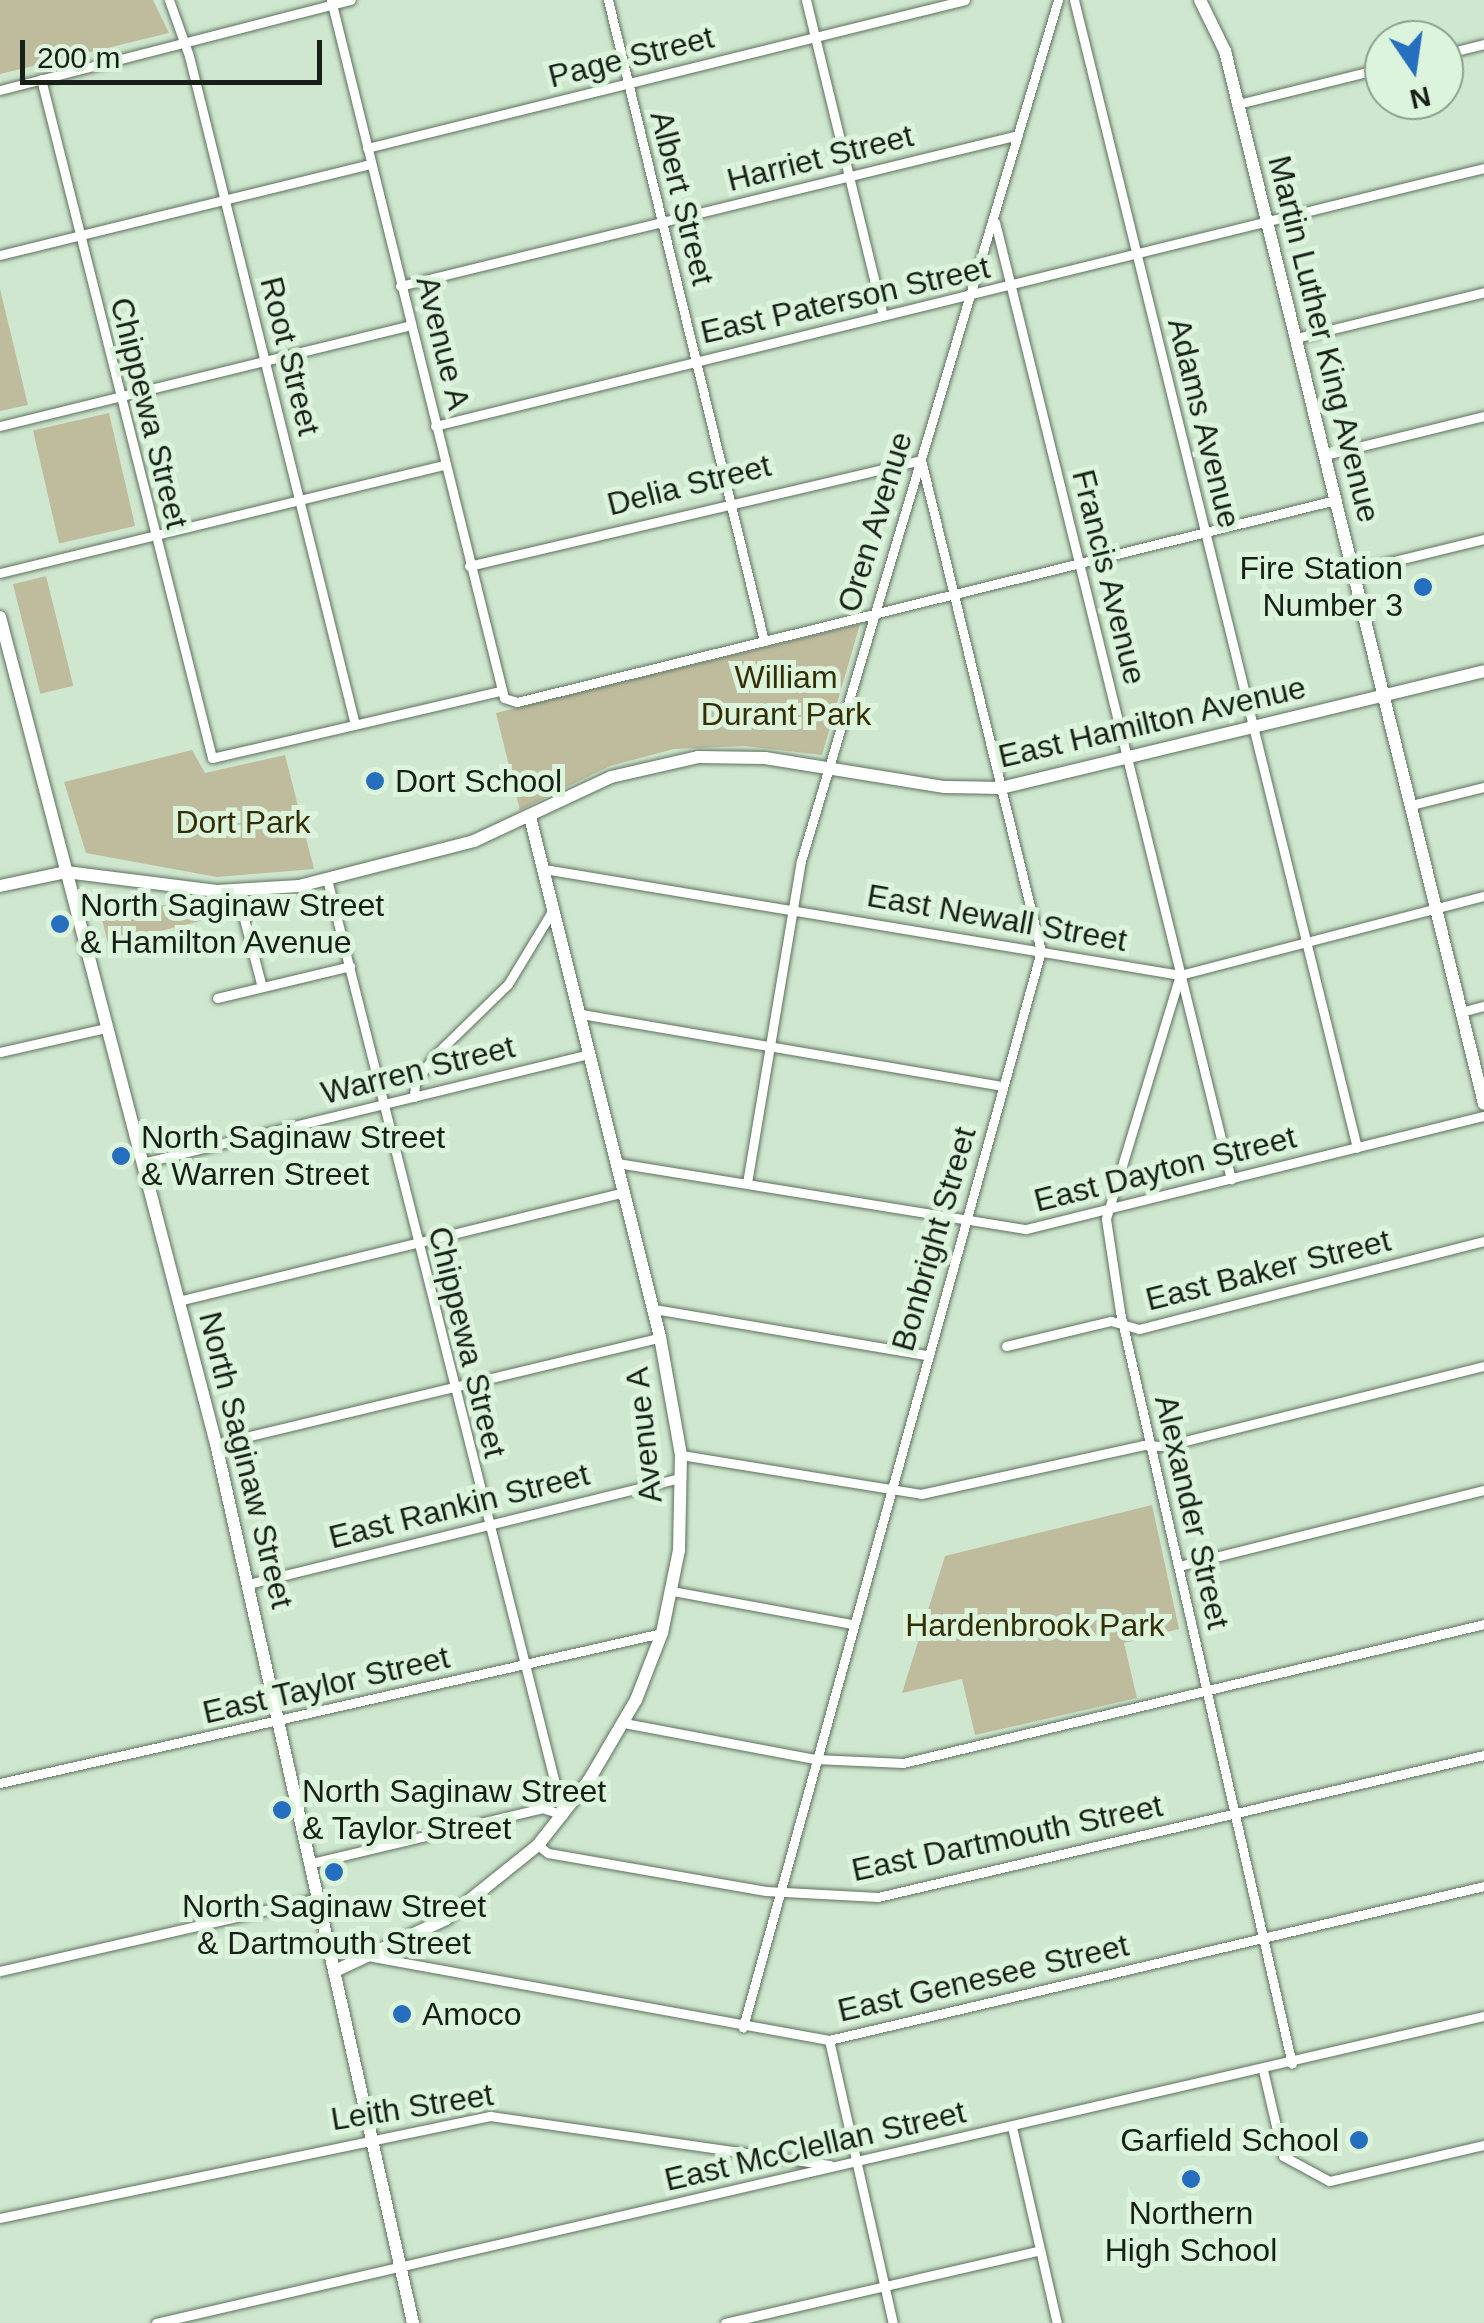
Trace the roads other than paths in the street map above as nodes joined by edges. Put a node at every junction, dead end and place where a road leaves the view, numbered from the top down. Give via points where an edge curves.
1 (169, 0) edge
2 (351, 0) edge
3 (608, 0) edge
4 (806, 0) edge
5 (966, 0) edge
6 (1058, 0) edge
7 (1074, 0) edge
8 (1200, 0) edge
9 (332, 3) edge
10 (815, 36) junction
11 (186, 44) junction
12 (1364, 73) edge
13 (41, 80) junction
14 (628, 84) junction
15 (0, 90) edge
16 (1238, 104) junction
17 (1018, 136) junction
18 (367, 148) junction
19 (370, 164) junction
20 (1484, 168) edge
21 (850, 176) junction
22 (226, 200) junction
23 (995, 219) junction
24 (1267, 221) junction
25 (662, 222) junction
26 (80, 236) junction
27 (0, 255) edge
28 (1137, 255) junction
29 (400, 286) junction
30 (1011, 286) junction
31 (1484, 292) edge
32 (970, 296) junction
33 (883, 316) junction
34 (410, 325) junction
35 (1296, 338) junction
36 (696, 361) junction
37 (265, 362) junction
38 (119, 398) junction
39 (1484, 416) edge
40 (0, 426) edge
41 (435, 426) junction
42 (1324, 454) junction
43 (921, 460) junction
44 (444, 465) junction
45 (300, 500) junction
46 (730, 500) junction
47 (1336, 500) junction
48 (1206, 534) junction
49 (155, 537) junction
50 (1484, 539) edge
51 (1080, 565) junction
52 (469, 566) junction
53 (1353, 571) junction
54 (0, 573) edge
55 (954, 596) junction
56 (872, 614) junction
57 (0, 616) edge
58 (764, 641) junction
59 (1484, 671) edge
60 (502, 694) junction
61 (1384, 695) junction
62 (355, 726) junction
63 (1252, 728) junction
64 (1128, 759) junction
65 (829, 769) junction
66 (1484, 787) edge
67 (1002, 788) junction
68 (1410, 805) junction
69 (530, 817) junction
70 (544, 869) junction
71 (66, 872) junction
72 (327, 879) junction
73 (0, 886) edge
74 (237, 892) junction
75 (1484, 896) edge
76 (554, 908) junction
77 (1436, 908) junction
78 (793, 910) junction
79 (1306, 942) junction
80 (1041, 951) junction
81 (350, 966) junction
82 (1180, 975) junction
83 (262, 987) junction
84 (218, 998) dead end
85 (1484, 1006) edge
86 (1461, 1012) junction
87 (582, 1014) junction
88 (106, 1028) junction
89 (770, 1046) junction
90 (0, 1052) edge
91 (590, 1054) junction
92 (1003, 1086) junction
93 (414, 1096) junction
94 (384, 1104) junction
95 (1484, 1104) edge
96 (1484, 1116) edge
97 (1357, 1148) junction
98 (142, 1163) junction
99 (617, 1163) junction
100 (1231, 1179) junction
101 (747, 1184) junction
102 (624, 1192) junction
103 (1110, 1209) junction
104 (967, 1220) junction
105 (1484, 1241) edge
106 (418, 1244) junction
107 (178, 1301) junction
108 (654, 1309) junction
109 (1124, 1326) junction
110 (660, 1337) junction
111 (1006, 1346) dead end
112 (928, 1355) junction
113 (1484, 1366) edge
114 (453, 1388) junction
115 (216, 1444) junction
116 (1152, 1444) junction
117 (681, 1455) junction
118 (682, 1478) junction
119 (890, 1490) junction
120 (1484, 1490) edge
121 (486, 1524) junction
122 (1179, 1566) junction
123 (248, 1584) junction
124 (672, 1591) junction
125 (852, 1624) junction
126 (1484, 1624) edge
127 (662, 1633) junction
128 (521, 1666) junction
129 (1207, 1691) junction
130 (280, 1723) junction
131 (624, 1723) junction
132 (1484, 1756) edge
133 (815, 1759) junction
134 (0, 1783) edge
135 (563, 1815) junction
136 (1235, 1815) junction
137 (538, 1846) junction
138 (312, 1864) junction
139 (1484, 1886) edge
140 (779, 1890) junction
141 (319, 1898) junction
142 (1263, 1938) junction
143 (372, 1958) junction
144 (0, 1971) edge
145 (335, 1971) junction
146 (1484, 2016) edge
147 (743, 2027) junction
148 (829, 2040) junction
149 (1292, 2064) junction
150 (1264, 2070) junction
151 (1012, 2126) junction
152 (372, 2138) junction
153 (1484, 2145) edge
154 (858, 2161) junction
155 (836, 2167) junction
156 (0, 2218) edge
157 (1040, 2250) junction
158 (400, 2266) junction
159 (884, 2286) junction
160 (156, 2323) edge
161 (413, 2323) edge
162 (725, 2323) edge
163 (893, 2323) edge
164 (1056, 2323) edge

1 - 11 street, Root Street
2 - 9 street
3 - 14 street, Albert Street
4 - 10 street
5 - 10 street, Page Street
6 - 17 street, Oren Avenue
7 - 28 street, Adams Avenue
8 - 16 street, Martin Luther King Avenue via 1220,35
9 - 11 street
9 - 18 street, Avenue A
10 - 14 street, Page Street
10 - 21 street
11 - 13 street
11 - 22 street, Root Street
12 - 16 street
13 - 15 street
13 - 26 street, Chippewa Street
14 - 18 street, Page Street
14 - 25 street, Albert Street
16 - 24 street, Martin Luther King Avenue
17 - 21 street, Harriet Street
17 - 23 street, Oren Avenue
18 - 19 street, Avenue A
19 - 22 street
19 - 29 street, Avenue A
20 - 24 street, East Paterson Street
21 - 25 street, Harriet Street
21 - 33 street
22 - 26 street
22 - 37 street, Root Street
23 - 30 street, Francis Avenue
23 - 32 street, Oren Avenue
24 - 28 street, East Paterson Street
24 - 35 street, Martin Luther King Avenue
25 - 29 street, Harriet Street
25 - 36 street, Albert Street
26 - 27 street
26 - 38 street, Chippewa Street
28 - 30 street, East Paterson Street
28 - 48 street, Adams Avenue
29 - 34 street, Avenue A
30 - 32 street, East Paterson Street
30 - 51 street, Francis Avenue
31 - 35 street
32 - 33 street, East Paterson Street
32 - 43 street, Oren Avenue
33 - 36 street, East Paterson Street
34 - 37 street
34 - 41 street, Avenue A
35 - 42 street, Martin Luther King Avenue
36 - 41 street, East Paterson Street
36 - 46 street, Albert Street
37 - 38 street
37 - 45 street, Root Street
38 - 40 street
38 - 49 street, Chippewa Street
39 - 42 street
41 - 44 street, Avenue A
42 - 47 street, Martin Luther King Avenue
43 - 46 street, Delia Street
43 - 55 street, Bonbright Street
43 - 56 street, Oren Avenue
44 - 45 street
44 - 52 street, Avenue A
45 - 49 street
45 - 62 street, Root Street
46 - 52 street, Delia Street
46 - 58 street, Albert Street
47 - 48 street
47 - 53 street, Martin Luther King Avenue
48 - 51 street
48 - 63 street, Adams Avenue
49 - 54 street
49 - 62 street, Chippewa Street via 212,758
50 - 53 street
51 - 55 street
51 - 64 street, Francis Avenue
52 - 60 street, Avenue A
53 - 61 street, Martin Luther King Avenue
55 - 56 street
55 - 67 street, Bonbright Street
56 - 58 street
56 - 65 street, Oren Avenue
57 - 71 street, North Saginaw Street
58 - 60 street via 517,702
59 - 61 street, East Hamilton Avenue
60 - 62 street
61 - 63 street, East Hamilton Avenue
61 - 68 street, Martin Luther King Avenue
63 - 64 street, East Hamilton Avenue
63 - 79 street, Adams Avenue
64 - 67 street, East Hamilton Avenue
64 - 82 street, Francis Avenue
65 - 67 street, East Hamilton Avenue via 945,787
65 - 69 street, East Hamilton Avenue via 741,756 677,760 611,777
65 - 78 street, Oren Avenue
66 - 68 street
67 - 80 street, Bonbright Street
68 - 77 street, Martin Luther King Avenue
69 - 70 street, Avenue A
69 - 72 street, East Hamilton Avenue via 474,841
70 - 76 street, Avenue A
70 - 78 street, East Newall Street
71 - 73 street, East Hamilton Avenue
71 - 74 street, East Hamilton Avenue
71 - 88 street, North Saginaw Street
72 - 74 street, East Hamilton Avenue
72 - 81 street, Chippewa Street
74 - 83 street
75 - 77 street, East Newall Street
76 - 87 street, Avenue A
76 - 93 street via 508,984 433,1056
77 - 79 street, East Newall Street
77 - 86 street, Martin Luther King Avenue
78 - 80 street, East Newall Street
78 - 89 street, Oren Avenue
79 - 82 street, East Newall Street
79 - 97 street, Adams Avenue
80 - 82 street, East Newall Street
80 - 92 street, Bonbright Street
81 - 83 street
81 - 94 street, Chippewa Street
82 - 100 street, Francis Avenue
82 - 103 street, Alexander Street
83 - 84 street
85 - 86 street
86 - 95 street, Martin Luther King Avenue
87 - 89 street
87 - 91 street, Avenue A
88 - 90 street
88 - 98 street, North Saginaw Street
89 - 92 street
89 - 101 street, Oren Avenue
91 - 93 street, Warren Street
91 - 99 street, Avenue A
92 - 104 street, Bonbright Street
93 - 94 street, Warren Street
94 - 98 street, Warren Street
94 - 106 street, Chippewa Street
96 - 97 street, East Dayton Street
97 - 100 street, East Dayton Street
98 - 107 street, North Saginaw Street
99 - 101 street, East Dayton Street
99 - 102 street, Avenue A
100 - 103 street, East Dayton Street
101 - 104 street, East Dayton Street
102 - 106 street
102 - 108 street, Avenue A
103 - 104 street, East Dayton Street via 1026,1229
103 - 109 street, Alexander Street
104 - 112 street, Bonbright Street
105 - 109 street, East Baker Street via 1139,1329
106 - 107 street
106 - 114 street, Chippewa Street
107 - 115 street, North Saginaw Street
108 - 110 street, Avenue A
108 - 112 street
109 - 111 street, East Baker Street via 1111,1321
109 - 116 street, Alexander Street
110 - 114 street
110 - 117 street, Avenue A
112 - 119 street, Bonbright Street
113 - 116 street
114 - 115 street
114 - 121 street, Chippewa Street
115 - 123 street, North Saginaw Street
116 - 119 street via 921,1494
116 - 122 street, Alexander Street
117 - 118 street, Avenue A
117 - 119 street
118 - 121 street, East Rankin Street
118 - 124 street, Avenue A
119 - 125 street, Bonbright Street
120 - 122 street
121 - 123 street, East Rankin Street
121 - 128 street, Chippewa Street
122 - 129 street, Alexander Street
123 - 130 street, North Saginaw Street
124 - 125 street
124 - 127 street, Avenue A
125 - 133 street, Bonbright Street
126 - 129 street
127 - 128 street, East Taylor Street
127 - 131 street, Avenue A
128 - 130 street, East Taylor Street
128 - 135 street, Chippewa Street
129 - 133 street via 903,1762
129 - 136 street, Alexander Street
130 - 134 street, East Taylor Street
130 - 138 street, North Saginaw Street
131 - 133 street
131 - 135 street, Avenue A
132 - 136 street, East Dartmouth Street
133 - 140 street, Bonbright Street
135 - 137 street, Avenue A
135 - 138 street via 542,1808
136 - 140 street, East Dartmouth Street via 878,1897
136 - 142 street, Alexander Street
137 - 140 street, East Dartmouth Street via 548,1853
137 - 143 street, Avenue A via 446,1919
138 - 141 street, North Saginaw Street
139 - 142 street, East Genesee Street
140 - 147 street, Bonbright Street
141 - 144 street
141 - 145 street, North Saginaw Street
142 - 148 street, East Genesee Street
142 - 149 street, Alexander Street
143 - 145 street, Avenue A
143 - 147 street, East Genesee Street
145 - 152 street, North Saginaw Street
146 - 149 street, East McClellan Street
147 - 148 street, East Genesee Street
148 - 154 street
149 - 150 street, East McClellan Street
150 - 151 street, East McClellan Street
150 - 153 street via 1282,2156 1329,2181
151 - 154 street, East McClellan Street
151 - 157 street
152 - 155 street, Leith Street via 518,2116
152 - 156 street, Leith Street
152 - 158 street, North Saginaw Street
154 - 155 street, East McClellan Street
154 - 159 street
155 - 158 street, East McClellan Street
157 - 159 street
157 - 164 street
158 - 160 street, East McClellan Street
158 - 161 street, North Saginaw Street
159 - 162 street
159 - 163 street

